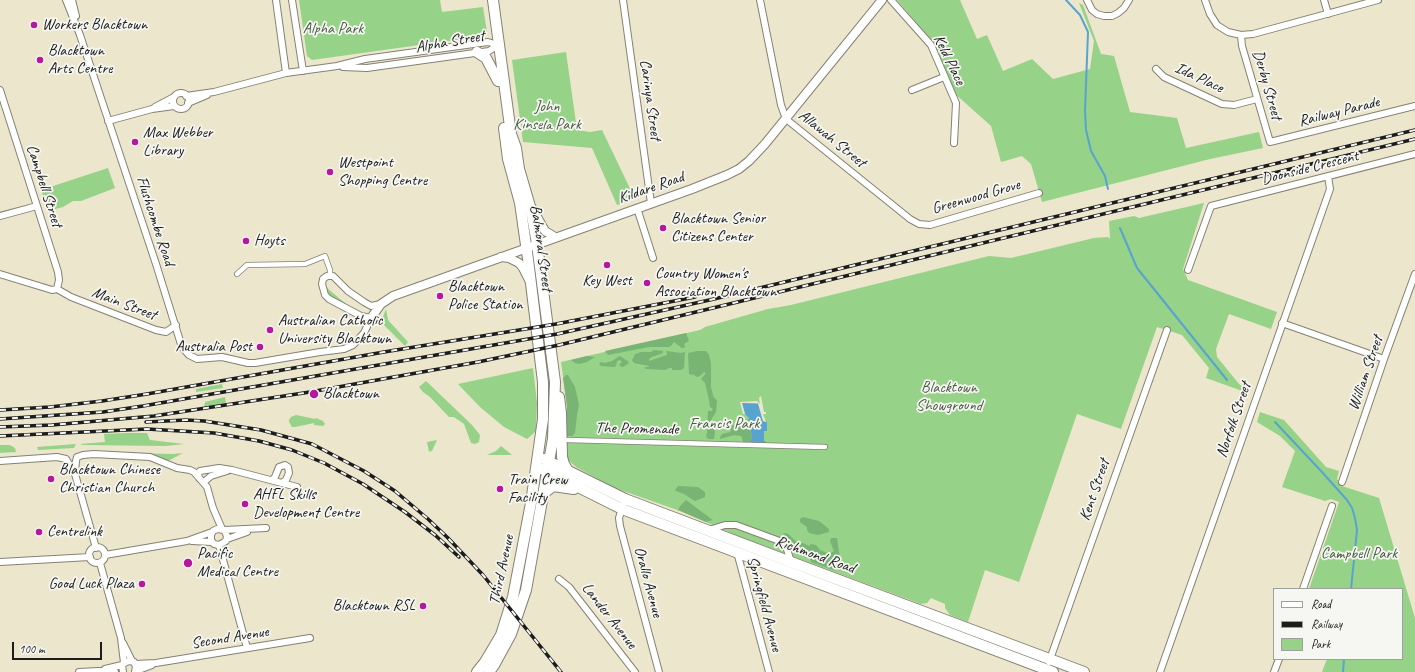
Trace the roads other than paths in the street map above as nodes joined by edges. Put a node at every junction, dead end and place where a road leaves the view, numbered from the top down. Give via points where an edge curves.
1 (66, 0) edge
2 (72, 0) edge
3 (276, 0) edge
4 (292, 0) edge
5 (493, 0) edge
6 (623, 0) edge
7 (760, 0) edge
8 (882, 0) edge
9 (891, 0) edge
10 (1087, 0) edge
11 (1129, 0) edge
12 (1205, 0) edge
13 (1324, 0) edge
14 (1378, 0) edge
15 (1328, 14) junction
16 (80, 35) junction
17 (1241, 35) junction
18 (498, 45) junction
19 (477, 52) junction
20 (337, 66) junction
21 (1156, 69) dead end
22 (303, 71) junction
23 (286, 74) junction
24 (944, 77) junction
25 (498, 80) junction
26 (0, 90) edge
27 (912, 90) dead end
28 (214, 92) junction
29 (186, 96) junction
30 (174, 97) junction
31 (1257, 99) junction
32 (188, 103) junction
33 (174, 106) junction
34 (1415, 106) edge
35 (152, 109) junction
36 (786, 118) junction
37 (108, 121) junction
38 (1270, 142) joint
39 (954, 143) dead end
40 (1415, 154) edge
41 (1328, 176) junction
42 (1039, 192) dead end
43 (529, 202) junction
44 (651, 203) junction
45 (37, 206) junction
46 (637, 208) junction
47 (0, 216) edge
48 (919, 224) joint
49 (555, 237) junction
50 (537, 244) junction
51 (526, 248) junction
52 (501, 257) junction
53 (653, 258) dead end
54 (1188, 270) dead end
55 (0, 274) edge
56 (237, 274) dead end
57 (1415, 274) edge
58 (330, 275) junction
59 (531, 284) junction
60 (57, 289) junction
61 (381, 304) junction
62 (371, 318) junction
63 (1282, 323) junction
64 (176, 325) junction
65 (1167, 330) dead end
66 (1384, 359) junction
67 (555, 382) junction
68 (568, 440) dead end
69 (825, 447) dead end
70 (0, 461) edge
71 (538, 462) junction
72 (548, 467) junction
73 (232, 470) junction
74 (568, 471) junction
75 (75, 474) junction
76 (201, 480) junction
77 (272, 480) junction
78 (1342, 482) dead end
79 (282, 483) junction
80 (297, 487) dead end
81 (544, 493) junction
82 (591, 494) junction
83 (625, 499) junction
84 (1332, 506) dead end
85 (213, 508) junction
86 (622, 509) junction
87 (266, 528) dead end
88 (254, 529) junction
89 (223, 530) junction
90 (708, 530) junction
91 (213, 531) junction
92 (227, 539) junction
93 (187, 541) junction
94 (212, 542) junction
95 (219, 545) junction
96 (739, 547) junction
97 (96, 548) junction
98 (105, 555) junction
99 (90, 557) junction
100 (0, 562) edge
101 (791, 562) junction
102 (100, 563) junction
103 (559, 579) dead end
104 (1303, 588) edge
105 (121, 638) junction
106 (310, 638) dead end
107 (247, 648) junction
108 (1050, 659) junction
109 (1279, 660) edge
110 (134, 663) junction
111 (156, 663) junction
112 (123, 664) junction
113 (658, 670) edge
114 (1043, 670) edge
115 (98, 671) junction
116 (79, 672) edge
117 (115, 672) edge
118 (123, 672) edge
119 (136, 672) edge
120 (477, 672) edge
121 (489, 672) edge
122 (635, 672) edge
123 (769, 672) edge
124 (1084, 672) edge
125 (1160, 672) edge
126 (1274, 672) edge

1 - 16 street, Flushcombe Road
2 - 16 street, Flushcombe Road
3 - 23 street
4 - 22 street
5 - 18 main road, Balmoral Street
6 - 44 street, Carinya Street
7 - 36 street, Allawah Street via 781,105
8 - 36 street, Kildare Road
9 - 24 street, Keld Place via 929,41
10 - 11 street via 1097,14 1112,16 1124,8
12 - 17 street via 1211,18 1217,25 1228,32
13 - 15 street
14 - 15 street
15 - 17 street
16 - 37 street, Flushcombe Road
17 - 31 street, Derby Street
18 - 19 street, Alpha Street via 489,51
18 - 20 street, Alpha Street via 488,42 365,59
18 - 25 main road, Balmoral Street via 495,56
18 - 43 main road, Balmoral Street via 511,134
19 - 20 street, Alpha Street via 367,68
19 - 25 main road via 486,58
20 - 22 street, Alpha Street
21 - 31 street, Ida Place via 1164,77 1222,104 1234,105
22 - 23 street, Alpha Street
23 - 28 street, Alpha Street
24 - 27 street
24 - 39 street, Keld Place via 956,103
25 - 51 main road, Balmoral Street via 508,159 520,203
26 - 45 street, Campbell Street
28 - 29 street, Alpha Street
28 - 32 street, Alpha Street
29 - 30 street via 180,94
29 - 32 street
30 - 33 street
30 - 35 street
31 - 38 street, Derby Street
32 - 33 street via 182,109
33 - 35 street
34 - 38 street, Railway Parade
35 - 37 street
36 - 44 street, Kildare Road via 756,154 739,169
36 - 48 street, Allawah Street
37 - 64 street, Flushcombe Road
40 - 41 street, Doonside Crescent
41 - 54 street, Doonside Crescent via 1211,206
41 - 63 street, Norfolk Street via 1330,189
42 - 48 street, Greenwood Grove via 930,225
43 - 49 street via 541,226
43 - 50 main road, Balmoral Street
44 - 46 street, Kildare Road
45 - 47 street
45 - 60 street, Campbell Street via 58,272
46 - 49 street, Kildare Road
46 - 53 street
49 - 50 street, Kildare Road
50 - 51 street, Kildare Road
50 - 67 main road, Balmoral Street
51 - 52 street, Kildare Road
51 - 59 main road, Balmoral Street
52 - 59 street via 519,263
52 - 61 street, Kildare Road via 392,296
55 - 60 street, Main Street via 52,290
56 - 58 street via 247,265 305,264 325,256
57 - 66 street, William Street
58 - 61 street via 371,306
58 - 62 street via 322,281 327,297 361,316
59 - 71 main road, Balmoral Street via 544,406
60 - 64 street, Main Street via 77,300 156,330 166,332
61 - 62 street, Kildare Road
62 - 64 street, Main Street via 360,338 344,349 248,363 222,357 194,358 182,347
63 - 66 street
63 - 125 street, Norfolk Street
65 - 108 street, Kent Street
66 - 78 street, William Street
67 - 72 main road, Balmoral Street via 553,439
67 - 74 main road via 562,413 562,457
68 - 69 street, The Promenade
70 - 75 street via 61,457 68,461
71 - 72 main road, Richmond Road
71 - 120 main road, Third Avenue via 513,597 501,635
72 - 74 main road, Richmond Road
72 - 81 main road, Third Avenue
72 - 82 main road, Richmond Road
73 - 76 street
73 - 76 street via 204,470 199,472
73 - 77 street
74 - 83 main road, Richmond Road
75 - 76 street via 76,459 83,455 107,454 150,457 177,468 190,470
75 - 97 street
76 - 85 street via 207,487
77 - 79 street
77 - 79 street via 279,467 285,465 289,473
79 - 80 street
81 - 82 main road via 557,486
81 - 121 main road, Third Avenue via 524,596 511,634
82 - 86 main road, Richmond Road
83 - 86 street, Orallo Avenue
83 - 90 main road, Richmond Road
84 - 104 street
85 - 89 street
85 - 91 street
86 - 96 main road, Richmond Road
86 - 113 street, Orallo Avenue via 620,526
87 - 88 street
88 - 89 street
88 - 92 street
89 - 91 street
89 - 92 street via 227,534
90 - 96 main road, Richmond Road
90 - 101 street via 736,525 785,543
91 - 93 street
91 - 94 street via 210,537
92 - 95 street
93 - 94 street
93 - 98 street
94 - 95 street
95 - 107 street
96 - 101 main road, Richmond Road
96 - 114 main road, Richmond Road
96 - 123 street, Springfield Avenue
97 - 98 street via 101,549
97 - 99 street via 92,550
98 - 102 street
99 - 100 street
99 - 102 street via 92,561
101 - 108 main road, Richmond Road
102 - 105 street
103 - 122 street, Lander Avenue via 569,586
105 - 110 street
105 - 112 street
106 - 107 street, Second Avenue
107 - 111 street, Second Avenue
108 - 114 street, Kent Street
108 - 124 main road, Richmond Road
109 - 126 street
110 - 111 street, Second Avenue
110 - 112 street, Second Avenue via 128,661
110 - 119 street
111 - 119 street, Second Avenue
112 - 115 street
112 - 118 street
115 - 116 street
115 - 117 street

